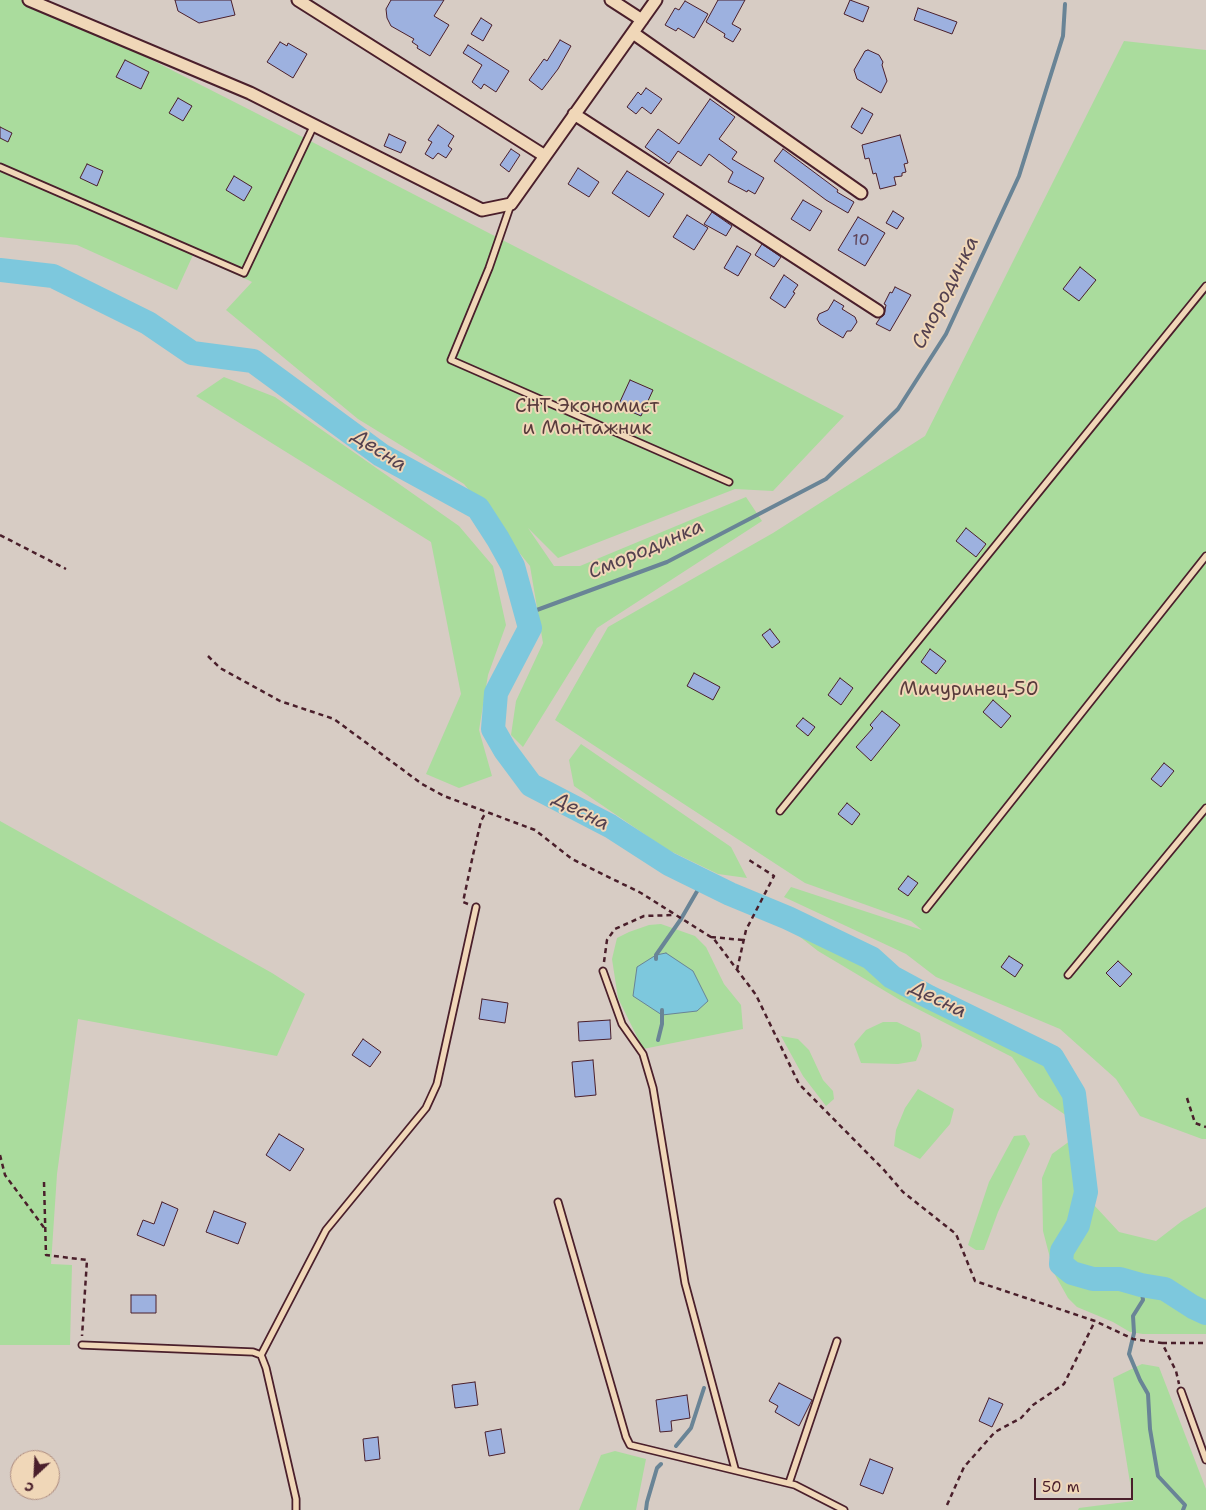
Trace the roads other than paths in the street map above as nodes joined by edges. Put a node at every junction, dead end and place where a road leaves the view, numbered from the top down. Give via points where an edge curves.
1 (29, 0) edge
2 (298, 0) edge
3 (611, 0) edge
4 (656, 0) edge
5 (642, 20) junction
6 (633, 33) junction
7 (574, 114) junction
8 (314, 125) junction
9 (545, 156) junction
10 (0, 167) edge
11 (861, 192) dead end
12 (511, 204) junction
13 (1206, 286) edge
14 (878, 311) dead end
15 (729, 482) dead end
16 (1206, 556) edge
17 (1206, 808) edge
18 (780, 811) dead end
19 (476, 907) road end
20 (926, 909) dead end
21 (603, 971) road end
22 (1068, 975) dead end
23 (558, 1202) dead end
24 (837, 1341) dead end
25 (82, 1346) road end
26 (261, 1355) junction
27 (1181, 1391) dead end
28 (1206, 1460) edge
29 (735, 1469) junction
30 (789, 1483) junction
31 (296, 1510) edge
32 (844, 1510) edge

1 - 8 street via 250,93
2 - 9 street
3 - 5 street
4 - 5 street
5 - 6 street
6 - 7 street
6 - 11 street
7 - 9 street
7 - 14 street
8 - 10 lane via 244,273
8 - 12 street via 482,210
9 - 12 street
12 - 15 lane via 451,360
13 - 18 lane
16 - 20 lane
17 - 22 lane
19 - 26 lane via 436,1084 426,1108 326,1230
21 - 29 lane via 622,1024 644,1054 653,1088 684,1283
23 - 29 lane via 630,1445
24 - 30 lane
25 - 26 lane via 253,1352
26 - 31 lane
27 - 28 lane
29 - 30 lane
30 - 32 lane

